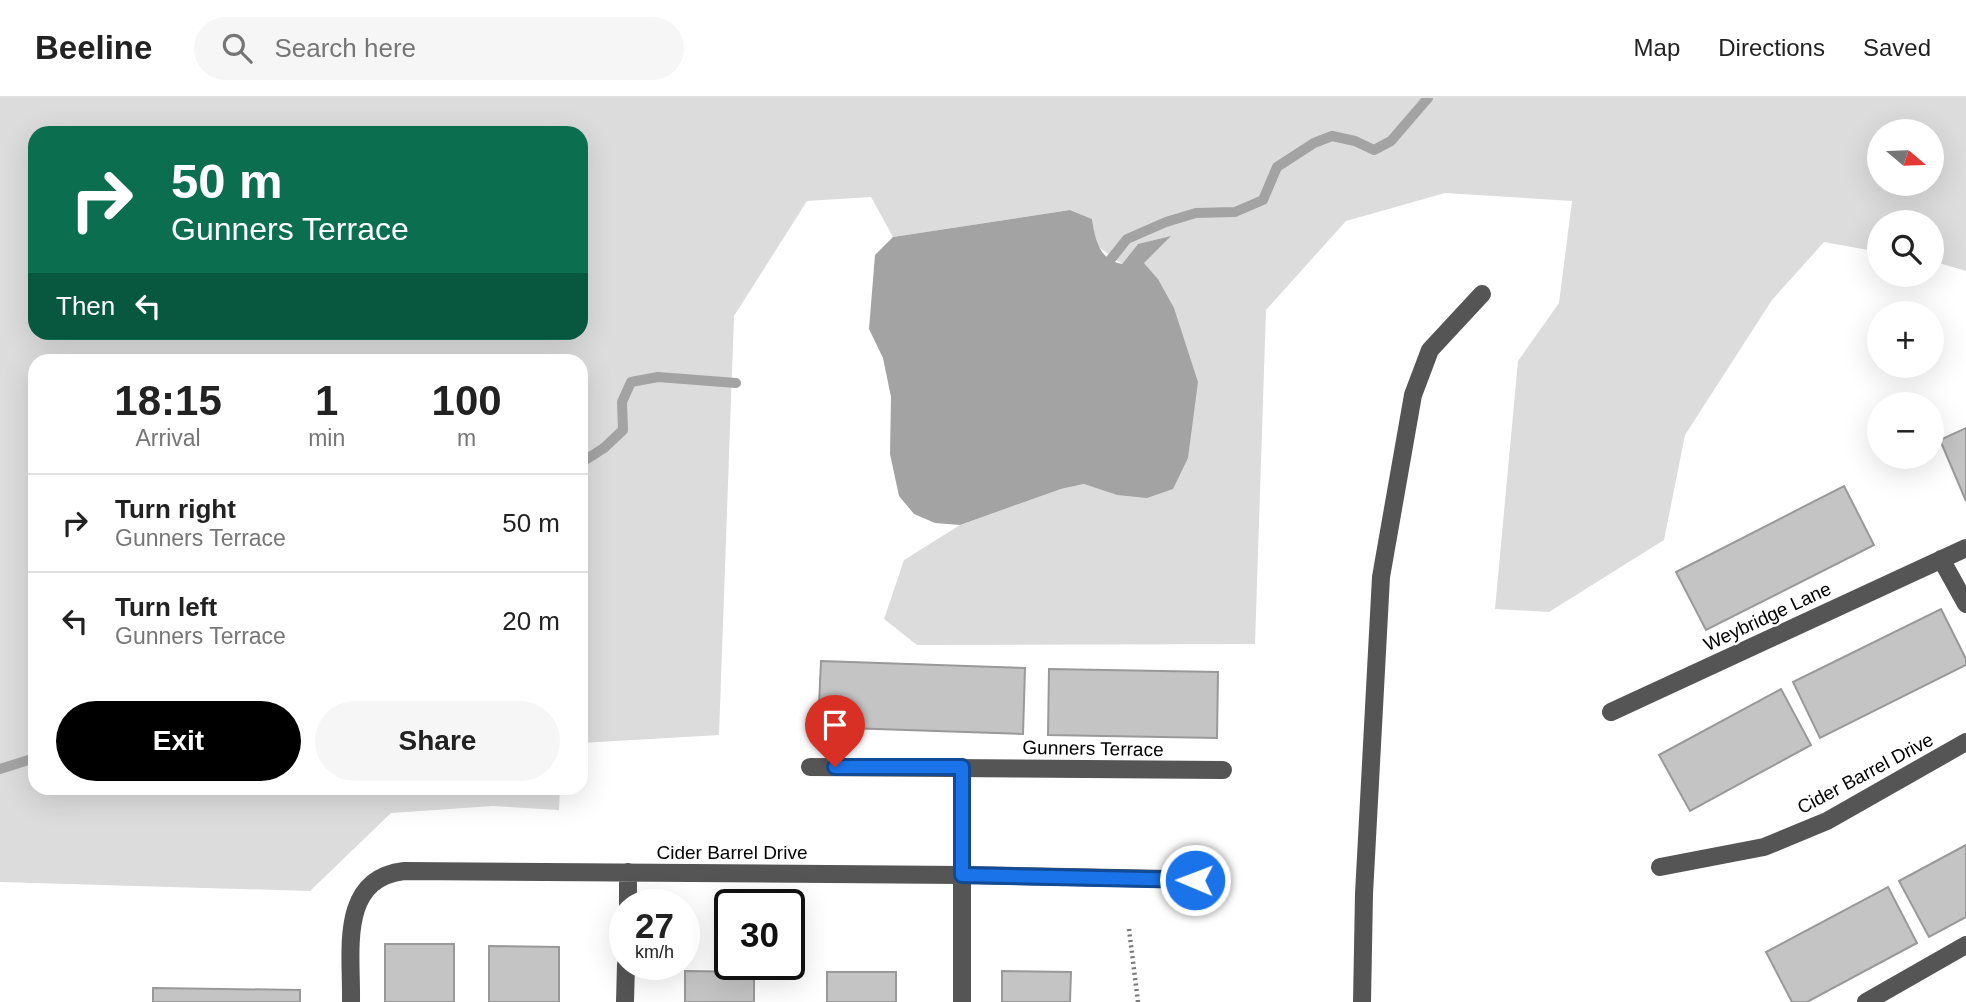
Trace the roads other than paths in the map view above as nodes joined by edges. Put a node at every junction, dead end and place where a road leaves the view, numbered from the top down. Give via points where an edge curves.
1 (1482, 294) dead end
2 (1966, 548) edge
3 (1941, 559) junction
4 (1966, 604) edge
5 (1611, 712) dead end
6 (1966, 743) edge
7 (810, 767) dead end
8 (962, 767) junction
9 (1223, 770) dead end
10 (1660, 867) dead end
11 (628, 872) junction
12 (962, 875) junction
13 (1220, 880) dead end
14 (628, 889) edge
15 (1966, 945) edge
16 (626, 980) edge
17 (351, 1002) edge
18 (625, 1002) edge
19 (962, 1002) edge
20 (1363, 1002) edge
21 (1866, 1002) edge

1 - 20 street via 1430,350 1413,395 1384,564 1364,894
2 - 3 street, Weybridge Lane
3 - 4 street
3 - 5 street, Weybridge Lane
6 - 10 street, Cider Barrel Drive via 1827,821 1764,847
7 - 8 street, Gunners Terrace
8 - 9 street, Gunners Terrace
8 - 12 street
11 - 12 street, Cider Barrel Drive
11 - 14 street
11 - 17 street, Cider Barrel Drive via 386,873 360,895 353,915
12 - 13 street, Cider Barrel Drive
12 - 19 street
15 - 21 street
16 - 18 street

